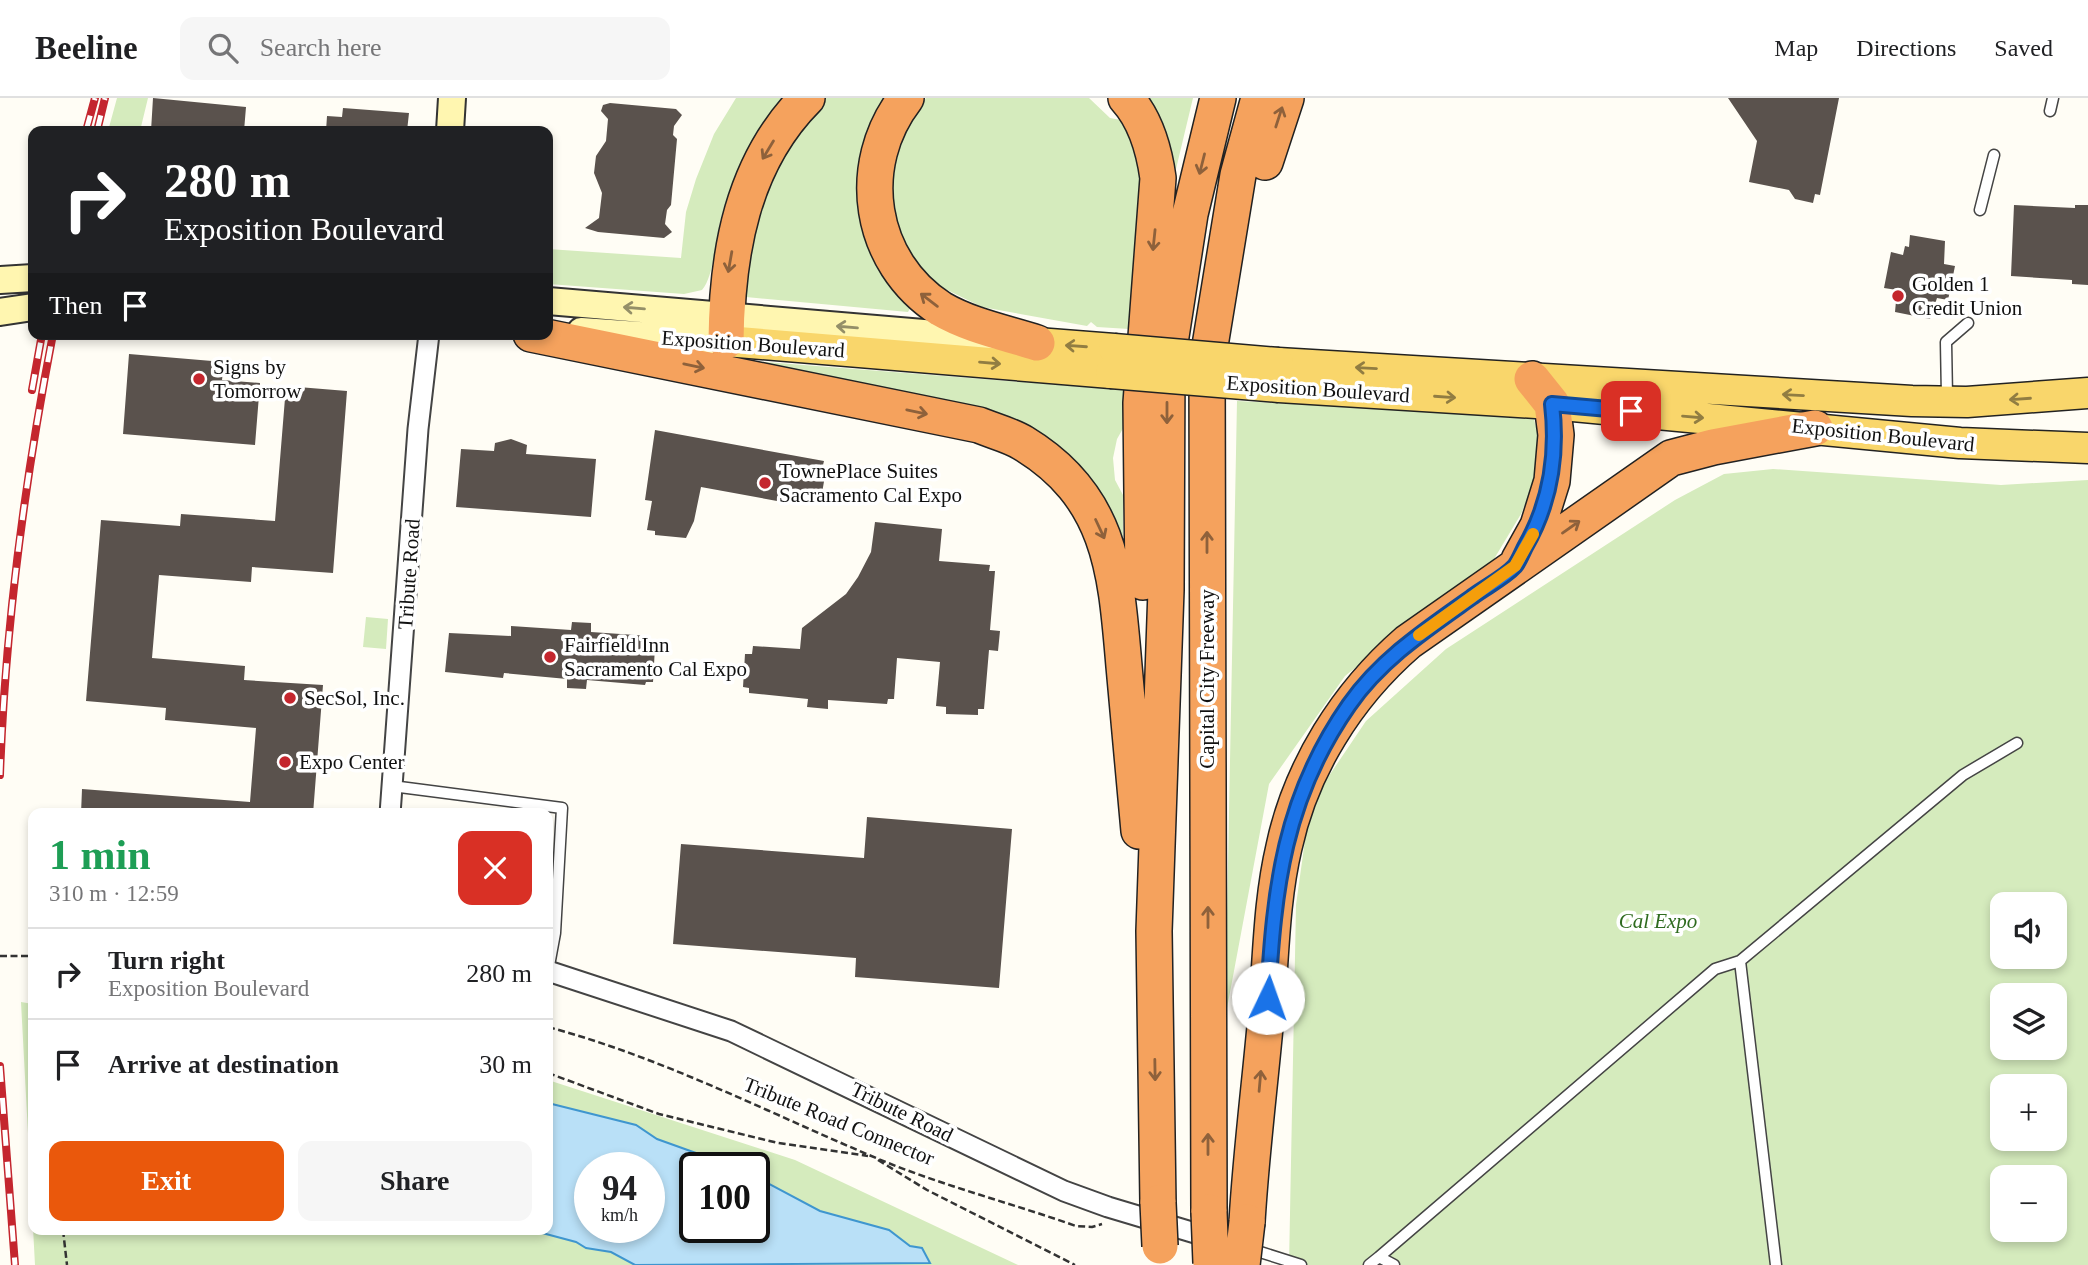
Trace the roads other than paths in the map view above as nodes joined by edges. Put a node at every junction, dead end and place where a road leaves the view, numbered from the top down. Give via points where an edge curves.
1 (452, 98) edge
2 (807, 98) edge
3 (906, 98) edge
4 (1126, 98) edge
5 (1217, 98) edge
6 (1259, 98) edge
7 (1286, 98) edge
8 (2053, 98) edge
9 (2050, 111) dead end
10 (450, 126) edge
11 (1994, 155) dead end
12 (1980, 210) dead end
13 (28, 278) edge
14 (0, 280) edge
15 (553, 302) edge
16 (28, 308) edge
17 (0, 312) edge
18 (1968, 323) dead end
19 (553, 329) edge
20 (726, 329) junction
21 (553, 338) edge
22 (428, 340) edge
23 (1037, 343) junction
24 (1209, 346) junction
25 (1113, 361) junction
26 (1542, 392) junction
27 (2088, 393) edge
28 (1947, 401) junction
29 (1815, 428) junction
30 (2088, 448) edge
31 (1515, 566) junction
32 (2017, 743) dead end
33 (392, 786) junction
34 (390, 808) edge
35 (1154, 931) junction
36 (553, 944) edge
37 (1740, 961) junction
38 (553, 973) edge
39 (1154, 1001) junction
40 (1234, 1253) edge
41 (1160, 1255) edge
42 (1379, 1257) junction
43 (1301, 1265) edge
44 (1369, 1265) edge
45 (1394, 1265) edge
46 (1776, 1265) edge

1 - 10 main road
2 -> 20 highway via 782,127 749,190 729,268
23 -> 3 highway via 940,308 917,291 891,257 877,217 874,176 885,131
4 -> 35 highway via 1151,142 1158,178 1144,332 1141,442 1146,783
5 -> 35 highway, Capital City Freeway via 1189,214 1167,362 1166,590
6 - 24 highway, Capital City Freeway via 1238,175
24 -> 7 highway
8 - 9 lane
11 - 12 lane
13 - 14 main road
20 -> 15 main road, Exposition Boulevard
16 - 17 main road
18 - 28 lane via 1946,342
19 - 20 main road, Exposition Boulevard
23 -> 20 main road, Exposition Boulevard
20 -> 25 main road, Exposition Boulevard
21 -> 39 highway via 979,425 1022,443 1059,470 1089,506 1109,549 1118,594
22 - 33 street, Tribute Road
25 -> 23 main road, Exposition Boulevard
40 -> 24 highway, Capital City Freeway, bridge via 1209,1212
25 - 26 main road, Exposition Boulevard, bridge
28 -> 26 main road, Exposition Boulevard
26 -> 29 main road, Exposition Boulevard
26 - 31 highway via 1556,435 1552,481 1538,526
27 -> 28 main road, Exposition Boulevard
29 - 30 main road, Exposition Boulevard via 1960,443
31 -> 29 highway via 1671,458
40 -> 31 highway via 1276,896 1284,845 1301,792 1331,731 1367,682 1408,642
32 - 37 lane via 1963,775
33 - 34 street, Tribute Road
33 - 36 lane via 562,808
35 - 39 highway, Capital City Freeway
37 - 42 lane via 1715,969
37 - 46 lane
38 - 40 street, Tribute Road via 731,1031 1063,1191
39 -> 41 highway, Capital City Freeway, bridge
40 - 43 lane
42 - 44 lane
42 - 45 lane

